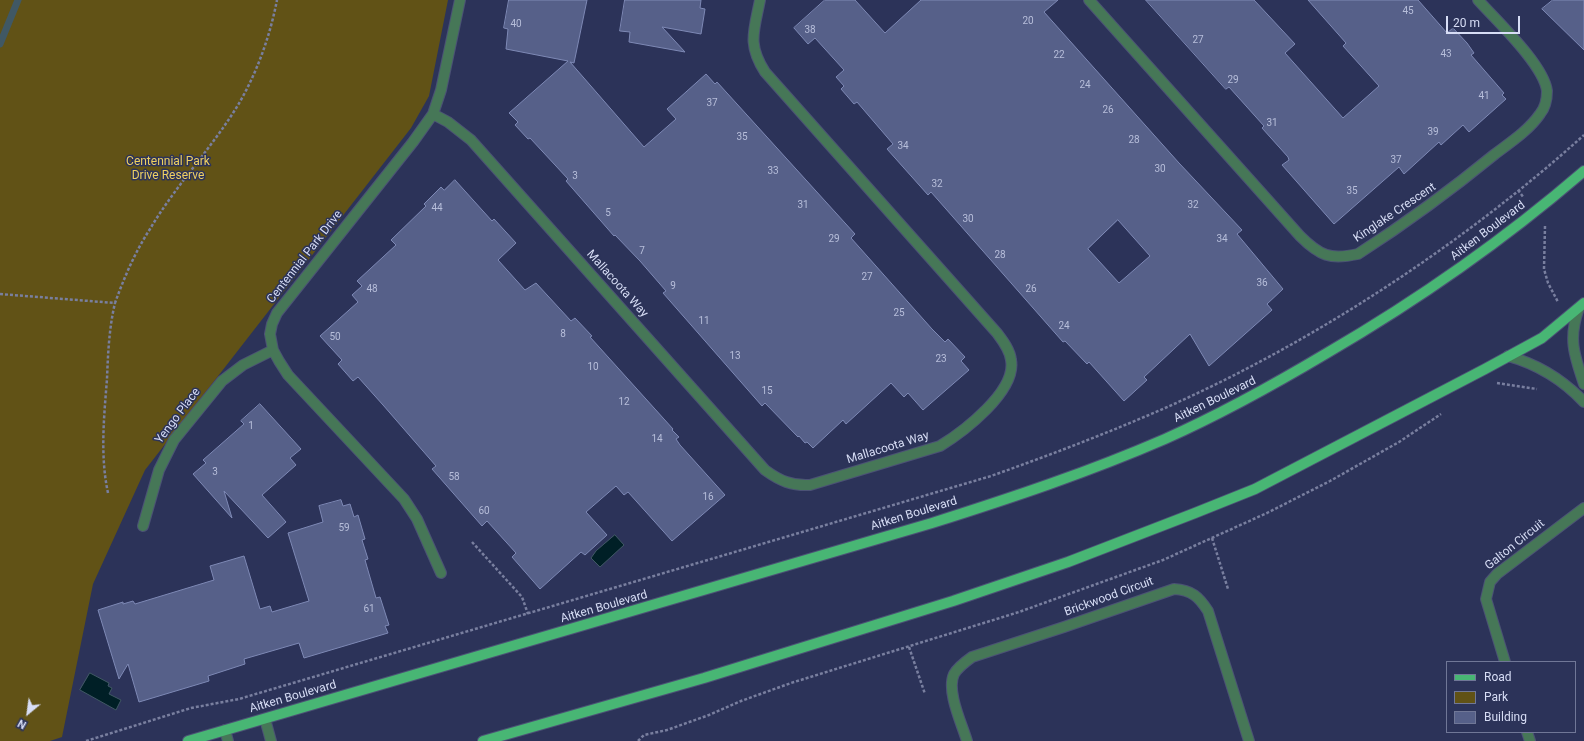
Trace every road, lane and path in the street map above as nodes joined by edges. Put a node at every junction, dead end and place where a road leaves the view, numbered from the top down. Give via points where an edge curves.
1 (277, 0) edge
2 (460, 0) edge
3 (760, 0) edge
4 (1089, 0) edge
5 (1478, 0) edge
6 (433, 114) junction
7 (1584, 171) edge
8 (1518, 190) dead end
9 (1535, 212) junction
10 (0, 294) edge
11 (115, 303) junction
12 (1581, 305) edge
13 (1568, 317) junction
14 (273, 350) junction
15 (1508, 356) junction
16 (1584, 384) edge
17 (1584, 402) edge
18 (108, 493) dead end
19 (1584, 508) edge
20 (143, 526) dead end
21 (1212, 538) dead end
22 (472, 542) dead end
23 (441, 573) dead end
24 (1228, 589) dead end
25 (528, 614) dead end
26 (909, 646) dead end
27 (1505, 661) edge
28 (925, 694) dead end
29 (265, 719) junction
30 (224, 730) junction
31 (503, 735) junction
32 (188, 741) edge
33 (228, 741) edge
34 (271, 741) edge
35 (483, 741) edge
36 (493, 741) edge
37 (967, 741) edge
38 (1249, 741) edge

1 - 11 path via 256,71 238,105 149,229 123,280
2 - 6 street, Centennial Park Drive via 447,67
3 - 6 street, Mallacoota Way via 753,44 765,72 998,333 1007,348 1012,361 1011,373 1003,392 940,446 810,485 796,486 775,477 765,470 471,140
4 - 5 street, Kinglake Crescent via 1300,236 1320,253 1330,257 1343,257 1358,254 1450,191 1526,130 1541,113 1547,92 1544,79 1535,65
6 - 14 street, Centennial Park Drive via 277,313 270,334
7 - 9 main road, Aitken Boulevard
8 - 9 path
9 - 13 path via 1544,224 1546,232 1544,269 1548,283
9 - 29 main road, Aitken Boulevard via 1447,278 1384,320 1270,387 1165,439 1041,488 932,523
10 - 11 path
11 - 18 path via 111,323 104,415 104,471
12 - 13 main road
12 - 16 street via 1572,334
13 - 15 main road via 1542,338
14 - 20 street, Yengo Place via 243,365 222,381 174,440 159,470
14 - 23 street, Centennial Park Drive via 288,375 404,499 417,519
15 - 17 street via 1550,374
15 - 31 main road via 1256,488 1068,562 711,676
19 - 27 street, Galton Circuit via 1490,582 1486,599
21 - 24 path
22 - 25 path via 522,597
26 - 28 path
29 - 30 main road, Aitken Boulevard
29 - 34 street
30 - 32 main road, Aitken Boulevard
30 - 33 street
31 - 35 main road
31 - 36 street
37 - 38 street, Brickwood Circuit via 952,695 954,675 961,665 972,657 1174,588 1192,592 1208,611

